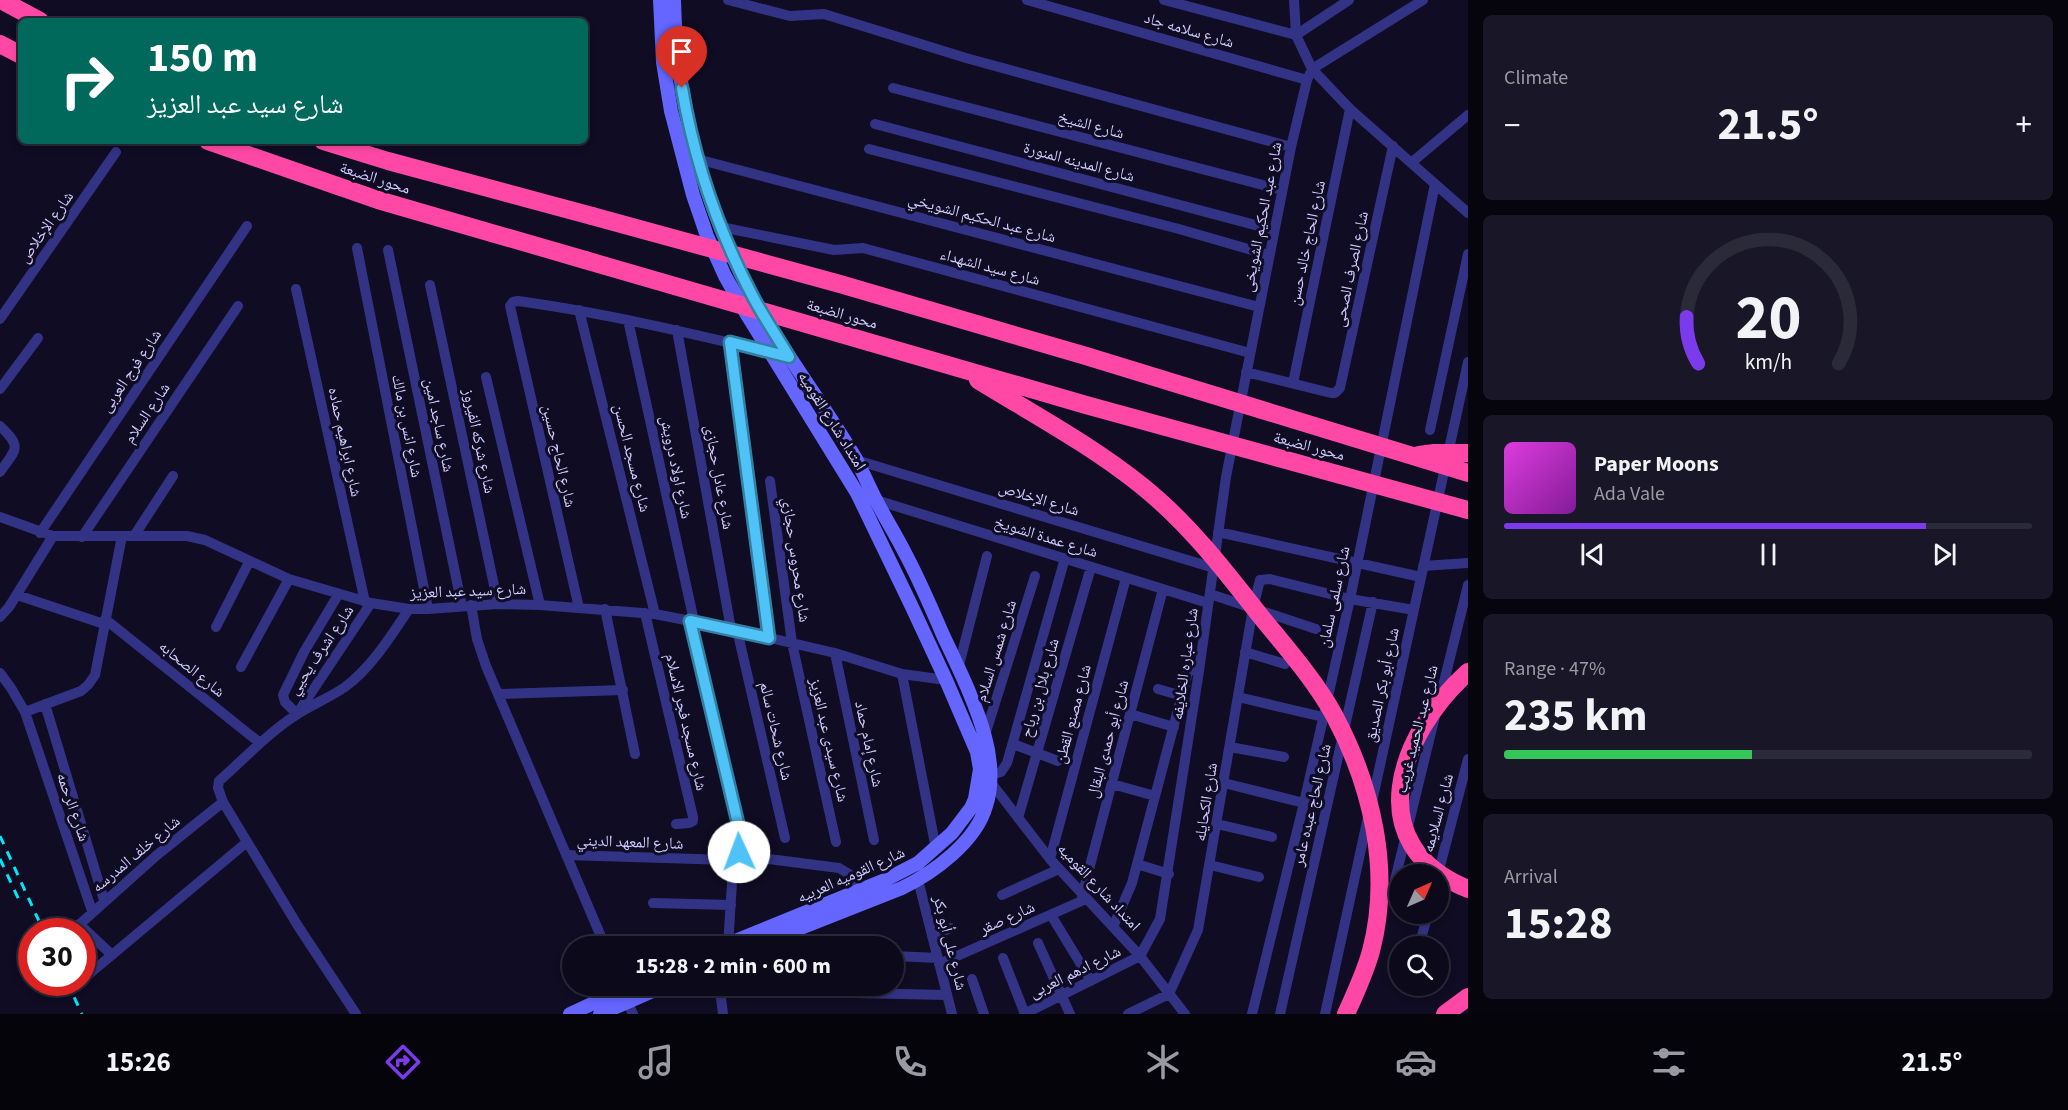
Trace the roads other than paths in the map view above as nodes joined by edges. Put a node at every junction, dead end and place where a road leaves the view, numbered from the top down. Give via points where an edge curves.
1 (1, 0) edge
2 (660, 0) edge
3 (674, 0) edge
4 (728, 0) edge
5 (1027, 0) edge
6 (1164, 0) edge
7 (1293, 0) edge
8 (1349, 0) edge
9 (1423, 0) edge
10 (34, 18) edge
11 (1296, 35) junction
12 (0, 44) edge
13 (18, 53) edge
14 (1310, 75) junction
15 (892, 88) dead end
16 (1350, 109) junction
17 (1468, 115) edge
18 (875, 124) dead end
19 (217, 144) edge
20 (333, 144) edge
21 (1393, 146) junction
22 (1291, 147) junction
23 (869, 148) dead end
24 (117, 152) dead end
25 (697, 159) junction
26 (1411, 163) junction
27 (1436, 184) junction
28 (1282, 190) junction
29 (1468, 213) edge
30 (247, 226) dead end
31 (721, 227) junction
32 (1274, 230) junction
33 (357, 248) dead end
34 (388, 250) dead end
35 (1468, 254) edge
36 (1269, 255) junction
37 (430, 285) dead end
38 (296, 289) dead end
39 (238, 306) dead end
40 (1259, 307) junction
41 (579, 310) junction
42 (0, 319) edge
43 (628, 320) junction
44 (677, 330) junction
45 (38, 338) dead end
46 (730, 342) junction
47 (770, 352) junction
48 (1250, 353) junction
49 (789, 357) junction
50 (1468, 362) edge
51 (958, 369) junction
52 (1246, 372) junction
53 (486, 377) dead end
54 (1293, 384) junction
55 (0, 389) edge
56 (0, 426) edge
57 (1430, 430) dead end
58 (1468, 453) edge
59 (1410, 456) junction
60 (856, 460) junction
61 (0, 472) edge
62 (1468, 473) edge
63 (172, 476) dead end
64 (770, 481) dead end
65 (876, 500) junction
66 (1468, 510) edge
67 (0, 517) edge
68 (1218, 532) junction
69 (40, 533) junction
70 (53, 536) junction
71 (128, 536) junction
72 (82, 537) junction
73 (987, 556) dead end
74 (1065, 558) junction
75 (249, 562) junction
76 (1357, 563) junction
77 (1468, 564) edge
78 (1423, 566) junction
79 (1091, 567) junction
80 (1214, 568) junction
81 (1035, 576) dead end
82 (1421, 577) junction
83 (1126, 578) junction
84 (289, 579) junction
85 (1468, 585) edge
86 (1164, 589) junction
87 (17, 595) junction
88 (338, 595) junction
89 (1209, 599) junction
90 (1350, 599) junction
91 (1373, 602) junction
92 (368, 603) junction
93 (498, 604) junction
94 (467, 605) junction
95 (540, 605) junction
96 (579, 608) junction
97 (409, 609) junction
98 (428, 609) junction
99 (605, 609) junction
100 (1252, 609) junction
101 (1414, 610) junction
102 (650, 614) junction
103 (0, 617) edge
104 (104, 621) junction
105 (692, 621) junction
106 (216, 627) dead end
107 (734, 629) junction
108 (1316, 629) dead end
109 (769, 638) junction
110 (792, 643) junction
111 (1245, 652) junction
112 (835, 653) junction
113 (1285, 664) dead end
114 (241, 667) dead end
115 (958, 669) junction
116 (1200, 671) junction
117 (1468, 672) edge
118 (0, 673) edge
119 (902, 674) junction
120 (946, 680) junction
121 (1158, 689) dead end
122 (623, 690) junction
123 (499, 694) junction
124 (1182, 696) junction
125 (1238, 697) junction
126 (45, 704) junction
127 (25, 712) junction
128 (297, 714) junction
129 (1131, 714) junction
130 (1323, 717) junction
131 (1174, 727) junction
132 (985, 735) junction
133 (260, 743) junction
134 (1013, 744) junction
135 (1230, 747) junction
136 (1037, 753) junction
137 (635, 754) dead end
138 (1284, 757) dead end
139 (1468, 759) edge
140 (1058, 761) dead end
141 (986, 775) junction
142 (1224, 783) junction
143 (1112, 784) junction
144 (1155, 796) junction
145 (223, 802) junction
146 (1304, 803) junction
147 (1018, 818) junction
148 (676, 824) dead end
149 (1217, 824) junction
150 (1272, 837) dead end
151 (785, 838) dead end
152 (874, 840) dead end
153 (247, 842) junction
154 (836, 843) dead end
155 (936, 849) junction
156 (566, 855) junction
157 (1050, 859) junction
158 (735, 860) junction
159 (1137, 864) junction
160 (1399, 864) edge
161 (1441, 864) edge
162 (1210, 865) junction
163 (1059, 869) junction
164 (1169, 874) junction
165 (1259, 877) dead end
166 (918, 880) junction
167 (1468, 889) edge
168 (863, 890) junction
169 (1002, 895) dead end
170 (1084, 898) junction
171 (104, 900) junction
172 (653, 903) dead end
173 (731, 905) junction
174 (92, 911) junction
175 (1051, 915) junction
176 (85, 918) edge
177 (1113, 927) junction
178 (951, 928) dead end
179 (600, 936) edge
180 (728, 936) edge
181 (751, 936) edge
182 (781, 936) edge
183 (932, 936) junction
184 (96, 943) edge
185 (1038, 943) dead end
186 (112, 955) junction
187 (1140, 956) junction
188 (904, 957) edge
189 (1003, 958) dead end
190 (938, 961) junction
191 (96, 968) edge
192 (972, 979) dead end
193 (1091, 981) junction
194 (904, 994) edge
195 (1169, 994) junction
196 (947, 995) junction
197 (1062, 995) junction
198 (624, 996) edge
199 (626, 996) edge
200 (721, 996) edge
201 (1468, 998) edge
202 (356, 1014) edge
203 (570, 1014) edge
204 (600, 1014) edge
205 (723, 1014) edge
206 (952, 1014) edge
207 (984, 1014) edge
208 (1025, 1014) edge
209 (1070, 1014) edge
210 (1128, 1014) edge
211 (1185, 1014) edge
212 (1252, 1014) edge
213 (1280, 1014) edge
214 (1325, 1014) edge
215 (1346, 1014) edge
216 (1445, 1014) edge

1 - 10 highway
2 - 47 street, امتداد شارع القوميه via 667,87 693,195 725,276
3 - 25 street, امتداد شارع القوميه via 680,74
4 - 22 street via 790,16 824,14 966,58
5 - 14 street, شارع سلامه جاد
6 - 11 street
7 - 11 street
8 - 11 street
9 - 14 street
11 - 14 street
12 - 13 highway
14 - 16 street
14 - 22 street, شارع عبد الحكيم الشويخى
15 - 28 street, شارع الشيخ
16 - 21 street
16 - 54 street, شارع الحاج خالد حسن
17 - 26 street
18 - 32 street, شارع المدينه المنورة
19 - 51 highway, محور الضبعة, bridge via 378,200
20 - 59 highway, محور الضبعة, bridge via 1075,352
21 - 26 street
21 - 54 street, شارع الصرف الصحى via 1340,388 1331,393
22 - 28 street, شارع عبد الحكيم الشويخى
23 - 36 street
24 - 42 street, شارع الإخلاص
25 - 31 street, امتداد شارع القوميه
25 - 40 street, شارع عبد الحكيم الشويخي
26 - 27 street
27 - 29 street
27 - 76 street, شارع سلمى سلمان
28 - 32 street, شارع عبد الحكيم الشويخى
30 - 69 street, شارع فرج العربى
31 - 48 street, شارع سيد الشهداء via 834,250 863,248
31 - 49 street, امتداد شارع القوميه via 751,294
32 - 36 street, شارع عبد الحكيم الشويخى
33 - 98 street, شارع انس بن مالك
34 - 94 street, شارع ساجد امين
35 - 57 street
36 - 40 street, شارع عبد الحكيم الشويخى
37 - 93 street, شارع شركه الفيروز
38 - 92 street, شارع ابراهيم حماده
39 - 72 street, شارع السلام
40 - 48 street, شارع عبد الحكيم الشويخى
41 - 43 street
41 - 96 street, شارع الحاج حسين via 518,301 513,302 510,310
41 - 102 street, شارع مسجد الحسن
43 - 44 street
43 - 105 street, شارع اولاد درويش
44 - 46 street
44 - 107 street, شارع عادل حجازى
45 - 55 street
46 - 47 street
46 - 109 street
47 - 49 street
47 - 120 street, امتداد شارع القوميه via 857,493
48 - 52 street, شارع عبد الحكيم الشويخى
49 - 60 street, امتداد شارع القوميه
50 - 78 street, شارع أبو بكر الصديق
51 - 66 highway, محور الضبعة, bridge
51 - 215 highway, bridge via 1112,462 1144,487 1194,535 1227,574 1333,713 1357,763 1375,825 1379,859 1379,908 1371,951
52 - 54 street
52 - 68 street, شارع عباره الخلايفه
53 - 95 street
56 - 61 street via 16,446
58 - 59 highway, bridge
59 - 62 highway, محور الضبعة, bridge
60 - 65 street, امتداد شارع القوميه
60 - 80 street, شارع الإخلاص
63 - 71 street
64 - 110 street, شارع محروس حجازي
65 - 74 street, شارع عمدة الشويخ
65 - 115 street, امتداد شارع القوميه via 905,552
67 - 69 street, شارع سيد عبد العزيز
68 - 76 street
68 - 80 street, شارع عباره الخلايفه
69 - 70 street, شارع سيد عبد العزيز
70 - 72 street, شارع سيد عبد العزيز
70 - 87 street
71 - 72 street, شارع سيد عبد العزيز
71 - 75 street, شارع سيد عبد العزيز via 187,536 205,540
71 - 104 street
73 - 115 street
74 - 79 street, شارع عمدة الشويخ
74 - 134 street
75 - 84 street, شارع سيد عبد العزيز
75 - 106 street
76 - 82 street
76 - 90 street, شارع سلمى سلمان
77 - 78 street
78 - 82 street, شارع أبو بكر الصديق
79 - 83 street, شارع عمدة الشويخ
79 - 136 street, شارع بلال بن رباح
80 - 89 street, شارع عباره الخلايفه
81 - 132 street, شارع شمس السلام
82 - 101 street, شارع أبو بكر الصديق
83 - 86 street, شارع عمدة الشويخ
83 - 157 street, شارع مصنع القطن
84 - 88 street, شارع سيد عبد العزيز
84 - 114 street
85 - 160 street, شارع عبد الحميد غريب
86 - 89 street, شارع عمدة الشويخ
86 - 129 street, شارع أبو حمدى البقال
87 - 103 street
87 - 104 street
88 - 92 street, شارع سيد عبد العزيز
88 - 128 street via 283,695
89 - 100 street, شارع عمدة الشويخ
89 - 116 street, شارع عباره الخلايفه
90 - 91 street
90 - 100 street, شارع الكحايله via 1264,579 1258,584
90 - 130 street, شارع سلمى سلمان
91 - 101 street
91 - 213 street, شارع الحاج عبده عامر
92 - 97 street, شارع سيد عبد العزيز
92 - 128 street, شارع اشرف يحيي
93 - 94 street, شارع سيد عبد العزيز
93 - 95 street, شارع سيد عبد العزيز
94 - 98 street, شارع سيد عبد العزيز
94 - 123 street, شارع المعهد الديني
95 - 96 street, شارع سيد عبد العزيز
96 - 99 street, شارع سيد عبد العزيز
97 - 98 street, شارع سيد عبد العزيز
97 - 128 street via 358,675 345,687
99 - 102 street, شارع سيد عبد العزيز
99 - 122 street
100 - 108 street, شارع عمدة الشويخ
100 - 111 street, شارع الكحايله
101 - 214 street, شارع أبو بكر الصديق
102 - 105 street, شارع سيد عبد العزيز
102 - 148 street, شارع مسجد فجر الاسلام via 693,817 689,823
104 - 126 street via 95,675 88,686
104 - 133 street, شارع الصحابه
105 - 107 street, شارع سيد عبد العزيز
105 - 158 street, شارع اولاد درويش via 741,836
107 - 109 street, شارع سيد عبد العزيز
107 - 151 street, شارع شحات سالم
109 - 110 street, شارع سيد عبد العزيز
110 - 112 street, شارع سيد عبد العزيز
110 - 154 street, شارع سيدى عبد العزيز
111 - 113 street
111 - 125 street, شارع الكحايله
112 - 119 street, شارع سيد عبد العزيز
112 - 152 street, شارع إمام حماد
115 - 132 street, امتداد شارع القوميه
116 - 124 street via 1189,670
116 - 164 street, شارع عباره الخلايفه
117 - 167 highway, bridge via 1440,699 1418,732 1403,770 1400,796 1402,821 1418,855 1450,882
118 - 127 street, شارع الرحمه
119 - 120 street, شارع سيد عبد العزيز
119 - 155 street
120 - 141 street, امتداد شارع القوميه
121 - 124 street
122 - 123 street
122 - 137 street
123 - 156 street, شارع المعهد الديني
124 - 131 street
125 - 130 street
125 - 135 street, شارع الكحايله
126 - 127 street
126 - 171 street
127 - 174 street, شارع الرحمه
128 - 133 street
129 - 131 street
129 - 143 street, شارع أبو حمدى البقال
130 - 146 street, شارع سلمى سلمان
131 - 144 street
132 - 141 street, امتداد شارع القوميه via 990,758
133 - 145 street via 219,781
134 - 136 street
134 - 141 street via 1001,772
135 - 138 street
135 - 142 street, شارع الكحايله
136 - 140 street
136 - 147 street, شارع بلال بن رباح
139 - 161 street, شارع السلايمه
141 - 147 street, امتداد شارع القوميه
141 - 155 street, شارع القوميه العربيه via 971,808
141 - 166 street, شارع القوميه العربيه via 987,804 982,817 943,863
142 - 146 street
142 - 149 street, شارع الكحايله
143 - 144 street
143 - 170 street, شارع أبو حمدى البقال
144 - 159 street
145 - 153 street
145 - 171 street, شارع خلف المدرسه
146 - 212 street, شارع سلمى سلمان
147 - 157 street, امتداد شارع القوميه
149 - 150 street
149 - 162 street, شارع الكحايله
153 - 186 street
153 - 202 street
155 - 168 street, شارع القوميه العربيه via 918,863
156 - 158 street, شارع المعهد الديني
156 - 179 street, شارع المعهد الديني
157 - 163 street, امتداد شارع القوميه
158 - 168 street, شارع المعهد الديني via 753,857 839,868
158 - 173 street, شارع اولاد درويش
159 - 164 street
159 - 177 street
162 - 165 street
162 - 195 street, شارع الكحايله via 1198,930
163 - 169 street
163 - 170 street, امتداد شارع القوميه
164 - 187 street, شارع عباره الخلايفه via 1160,919
166 - 182 street, شارع القوميه العربيه
166 - 183 street, شارع على أبو بكر
168 - 181 street, شارع القوميه العربيه
170 - 175 street, شارع صقر
170 - 177 street, امتداد شارع القوميه
171 - 174 street, شارع خلف المدرسه
172 - 173 street
173 - 180 street, شارع اولاد درويش
174 - 176 street, شارع خلف المدرسه
175 - 190 street, شارع صقر
175 - 193 street
177 - 187 street, امتداد شارع القوميه
178 - 183 street
183 - 190 street, شارع على أبو بكر
184 - 186 street
185 - 197 street
186 - 191 street
187 - 193 street, شارع ادهم العربى
187 - 195 street, امتداد شارع القوميه
188 - 190 street
189 - 208 street
190 - 196 street, شارع على أبو بكر
192 - 207 street
193 - 197 street, شارع ادهم العربى
194 - 196 street
195 - 210 street
195 - 211 street, امتداد شارع القوميه
196 - 206 street, شارع على أبو بكر
197 - 208 street, شارع ادهم العربى
197 - 209 street
198 - 203 street
199 - 204 street
200 - 205 street
201 - 216 highway

